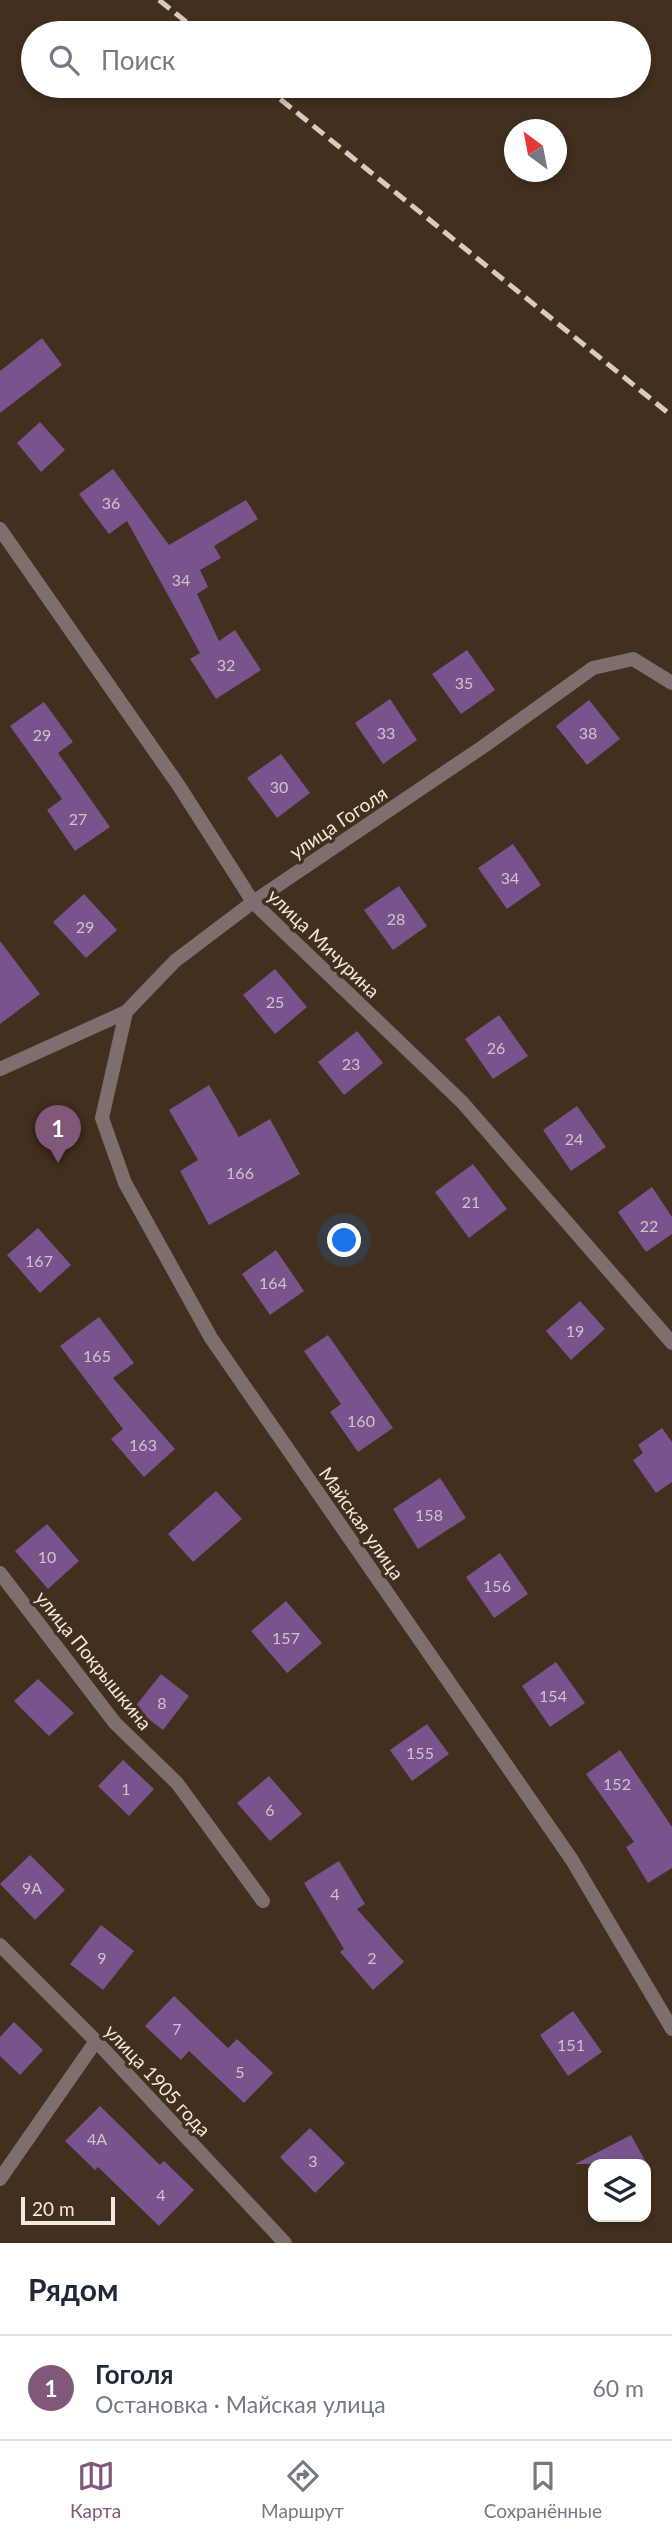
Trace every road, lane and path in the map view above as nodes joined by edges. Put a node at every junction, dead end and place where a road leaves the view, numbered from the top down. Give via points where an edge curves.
1 (0, 529) edge
2 (672, 683) edge
3 (253, 902) junction
4 (126, 1012) junction
5 (0, 1069) edge
6 (672, 1343) edge
7 (0, 1573) edge
8 (264, 1901) dead end
9 (0, 1945) edge
10 (672, 2029) edge
11 (96, 2041) junction
12 (0, 2179) edge
13 (285, 2243) edge

1 - 3 street, улица Мичурина via 179,786
2 - 3 street, улица Гоголя via 633,659 593,668
3 - 4 street, улица Гоголя via 175,961
3 - 6 street, улица Мичурина via 462,1102
4 - 5 street, улица Гоголя
4 - 10 street, Майская улица via 102,1118 125,1184 211,1338 572,1860
7 - 8 street, улица Покрышкина via 115,1723 177,1783
9 - 11 street, улица 1905 года
11 - 12 street
11 - 13 street, улица 1905 года

